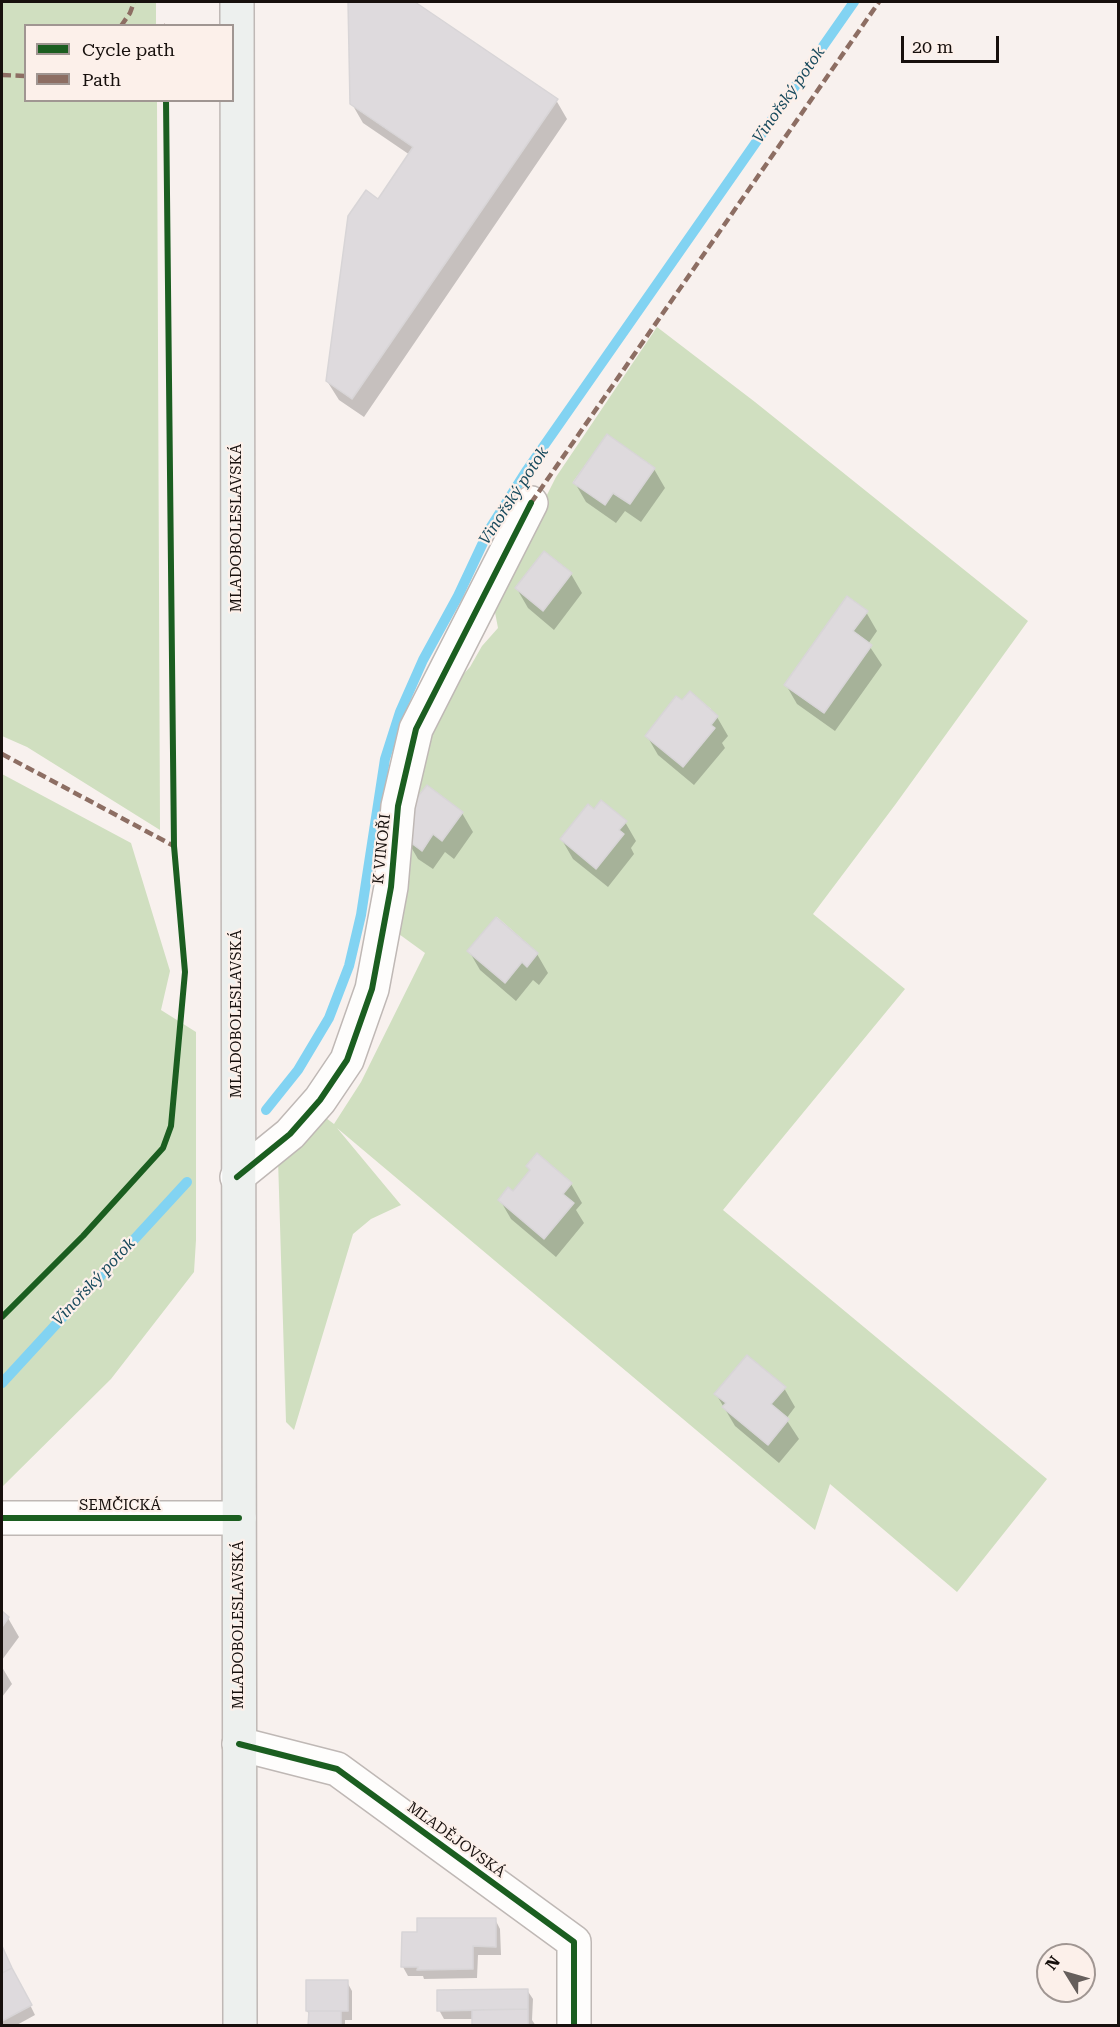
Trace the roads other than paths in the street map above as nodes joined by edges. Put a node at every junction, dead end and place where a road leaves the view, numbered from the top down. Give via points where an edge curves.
1 (237, 2) edge
2 (531, 502) dead end
3 (237, 1177) junction
4 (2, 1518) edge
5 (239, 1518) junction
6 (239, 1744) junction
7 (240, 2025) edge
8 (574, 2025) edge

1 - 3 main road, MLADOBOLESLAVSKÁ
2 - 3 street, K VINOŘI via 416,729 398,806 391,887 372,989 346,1060 320,1100 290,1134
3 - 5 main road, MLADOBOLESLAVSKÁ
4 - 5 street, SEMČICKÁ
5 - 6 main road, MLADOBOLESLAVSKÁ
6 - 7 main road, MLADOBOLESLAVSKÁ
6 - 8 street, MLADĚJOVSKÁ via 337,1768 574,1942

